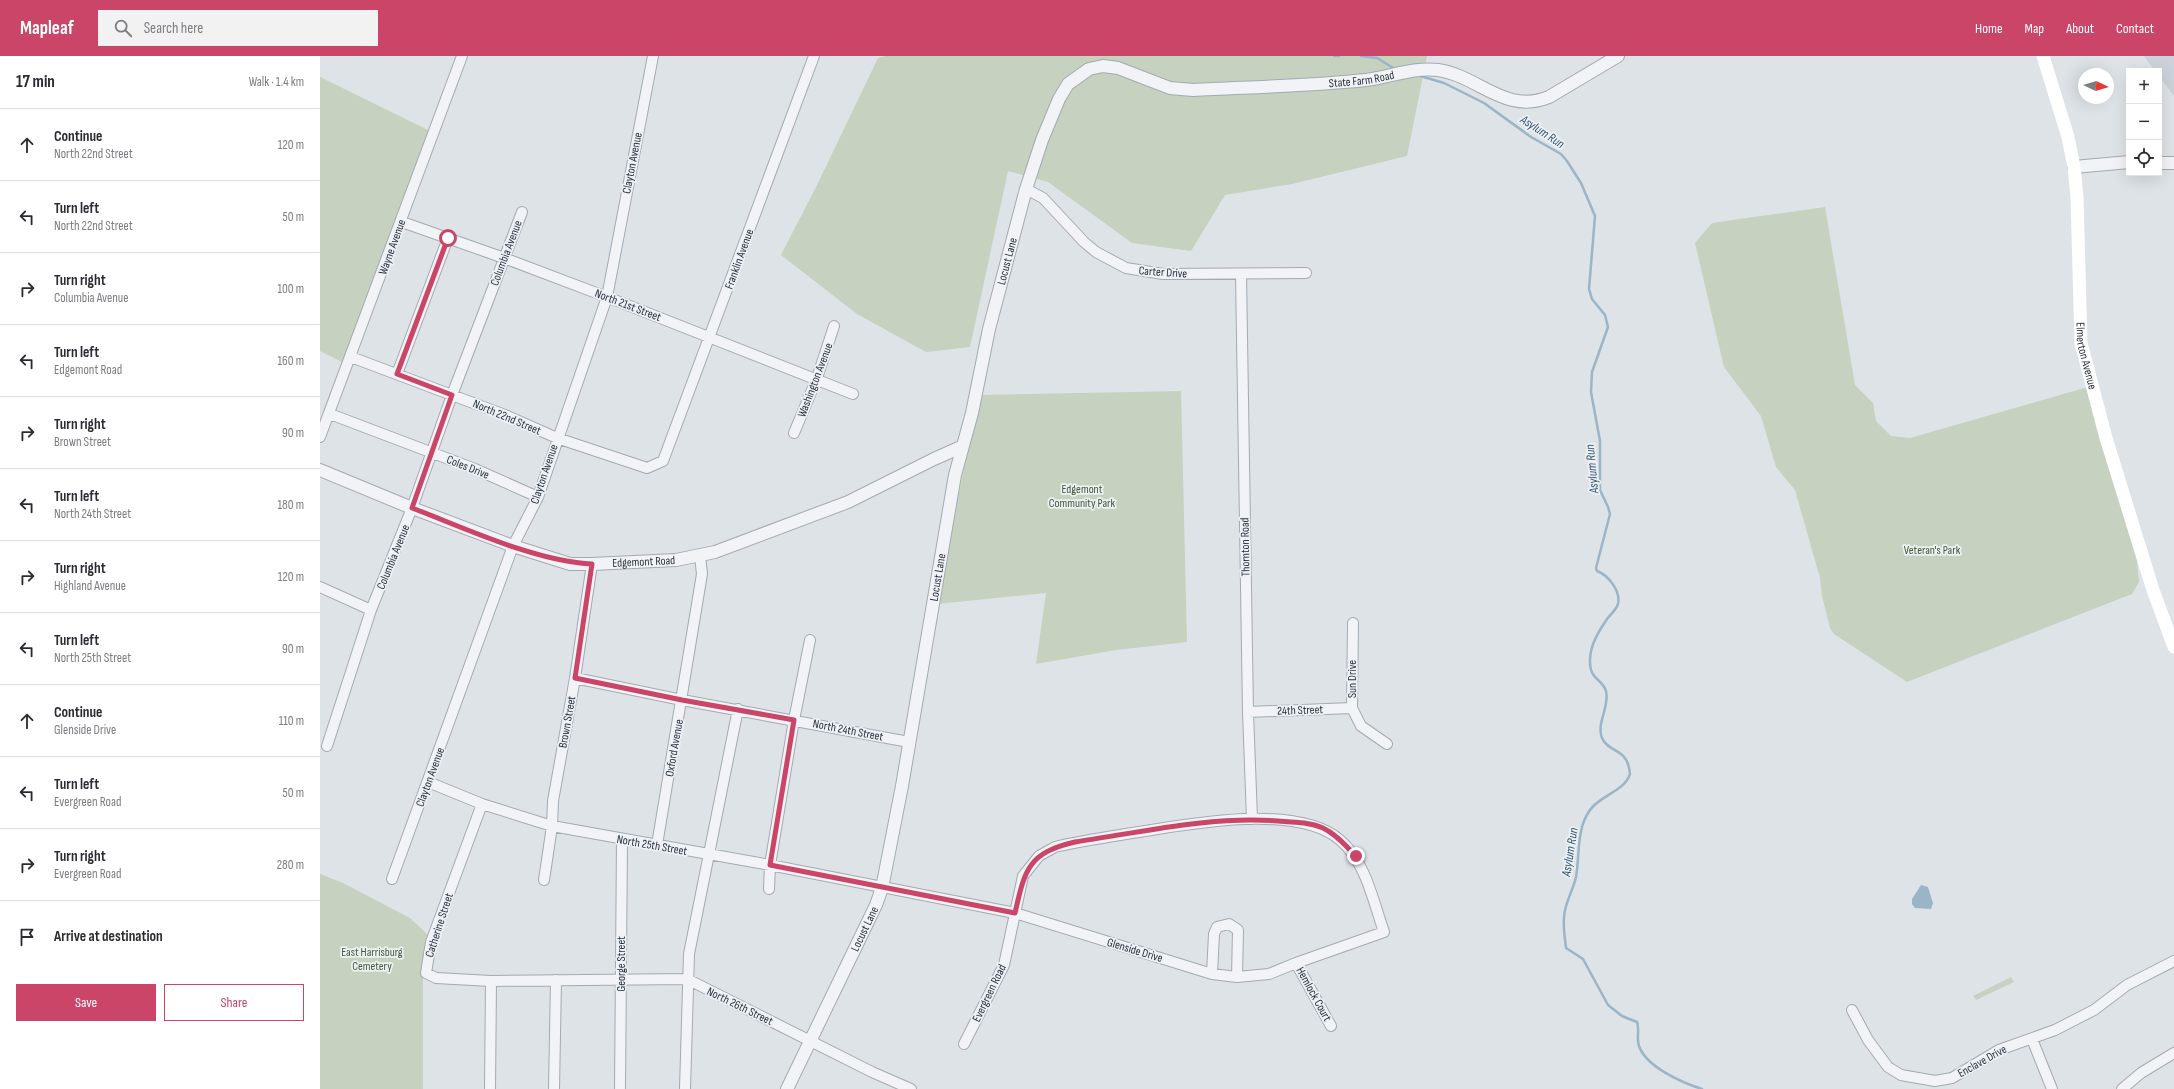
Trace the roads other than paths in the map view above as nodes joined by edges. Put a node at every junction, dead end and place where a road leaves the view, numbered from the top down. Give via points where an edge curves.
1 (462, 56) edge
2 (653, 56) edge
3 (814, 56) edge
4 (1618, 56) edge
5 (2043, 56) edge
6 (1089, 69) joint
7 (2126, 162) edge
8 (2162, 163) edge
9 (2174, 163) edge
10 (2074, 168) junction
11 (1026, 189) junction
12 (522, 212) dead end
13 (402, 222) junction
14 (448, 238) junction
15 (504, 258) junction
16 (1306, 273) dead end
17 (1241, 274) junction
18 (607, 297) junction
19 (834, 326) dead end
20 (710, 337) junction
21 (351, 357) junction
22 (397, 374) junction
23 (817, 378) junction
24 (853, 394) dead end
25 (452, 395) junction
26 (330, 414) junction
27 (794, 433) dead end
28 (320, 437) edge
29 (557, 438) junction
30 (961, 447) junction
31 (433, 452) junction
32 (663, 461) joint
33 (320, 470) edge
34 (538, 497) junction
35 (412, 508) junction
36 (513, 546) junction
37 (700, 556) junction
38 (592, 564) junction
39 (321, 589) edge
40 (371, 610) junction
41 (1353, 623) dead end
42 (810, 640) dead end
43 (2174, 647) edge
44 (575, 678) junction
45 (682, 700) junction
46 (1352, 708) junction
47 (738, 709) junction
48 (1248, 712) junction
49 (794, 720) junction
50 (909, 742) junction
51 (1387, 744) dead end
52 (327, 746) dead end
53 (428, 782) junction
54 (482, 804) junction
55 (1252, 819) junction
56 (552, 826) junction
57 (622, 840) junction
58 (657, 845) junction
59 (710, 856) junction
60 (770, 865) junction
61 (392, 879) dead end
62 (544, 880) dead end
63 (769, 888) dead end
64 (882, 888) junction
65 (1015, 913) junction
66 (1384, 932) joint
67 (2174, 961) edge
68 (1296, 963) junction
69 (1212, 974) junction
70 (1237, 977) junction
71 (621, 978) junction
72 (687, 979) junction
73 (556, 980) junction
74 (491, 981) junction
75 (1852, 1010) dead end
76 (1331, 1026) dead end
77 (2032, 1039) junction
78 (811, 1041) junction
79 (964, 1044) dead end
80 (2174, 1053) edge
81 (490, 1089) edge
82 (554, 1089) edge
83 (620, 1089) edge
84 (685, 1089) edge
85 (787, 1089) edge
86 (911, 1089) edge
87 (2052, 1089) edge
88 (2122, 1089) edge

1 - 13 street, Wayne Avenue
2 - 18 street, Clayton Avenue
3 - 20 street, Franklin Avenue
4 - 6 street, State Farm Road via 1549,98 1536,103 1512,102 1454,74 1438,70 1414,70 1368,80 1334,83 1193,90 1170,88 1118,68 1103,66
5 - 10 main road, Elmerton Avenue via 2068,137
6 - 11 street, Locust Lane via 1068,84 1059,99
7 - 10 street
8 - 9 street
10 - 43 main road, Elmerton Avenue via 2081,343 2106,438 2153,590
11 - 17 street, Carter Drive via 1043,198 1096,252 1126,268 1163,274
11 - 30 street, Locust Lane via 989,329 972,413
12 - 15 street, Columbia Avenue
13 - 14 street, North 21st Street
13 - 21 street, Wayne Avenue
14 - 15 street, North 21st Street
14 - 22 street
15 - 18 street, North 21st Street
15 - 25 street, Columbia Avenue
16 - 17 street, Carter Drive
17 - 48 street, Thornton Road
18 - 20 street, North 21st Street
18 - 29 street, Clayton Avenue
19 - 23 street, Washington Avenue
20 - 23 street, North 21st Street
20 - 32 street, Franklin Avenue
21 - 22 street, North 22nd Street
21 - 26 street, Wayne Avenue
22 - 25 street, North 22nd Street
23 - 24 street, North 21st Street
23 - 27 street, Washington Avenue
25 - 29 street, North 22nd Street
25 - 31 street, Columbia Avenue
26 - 28 street, Wayne Avenue
26 - 31 street, Coles Drive
29 - 32 street, North 22nd Street via 647,468
29 - 34 street, Clayton Avenue
30 - 37 street, Edgemont Road via 848,502
30 - 50 street, Locust Lane
31 - 34 street, Coles Drive
31 - 35 street, Columbia Avenue
33 - 35 street, Edgemont Road
34 - 36 street, Clayton Avenue
35 - 36 street, Edgemont Road
35 - 40 street, Columbia Avenue
36 - 38 street, Edgemont Road via 570,564
36 - 53 street, Clayton Avenue
37 - 38 street, Edgemont Road via 676,560
37 - 45 street, Oxford Avenue via 702,574
38 - 44 street, Brown Street
39 - 40 street
40 - 52 street, Columbia Avenue
41 - 46 street, Sun Drive
42 - 49 street
44 - 45 street, North 24th Street
44 - 56 street, Brown Street via 553,801
45 - 47 street, North 24th Street
45 - 58 street, Oxford Avenue
46 - 48 street, 24th Street
46 - 51 street, Sun Drive via 1361,726
47 - 49 street, North 24th Street
47 - 59 street
48 - 55 street, Thornton Road
49 - 50 street, North 24th Street
49 - 60 street
50 - 64 street, Locust Lane
53 - 54 street, North 25th Street
53 - 61 street, Clayton Avenue
54 - 56 street, North 25th Street
54 - 74 street, Catherine Street via 431,942 426,974 436,978
55 - 65 street, Evergreen Road via 1209,821 1055,847 1039,856 1023,876
55 - 66 street, Evergreen Road via 1302,822 1323,828 1340,840 1356,856
56 - 57 street, North 25th Street
56 - 62 street, Brown Street
57 - 58 street, North 25th Street
57 - 71 street, George Street
58 - 59 street, North 25th Street
59 - 60 street, North 25th Street
59 - 72 street via 689,954
60 - 63 street
60 - 64 street, North 25th Street
64 - 65 street, Glenside Drive
64 - 78 street, Locust Lane
65 - 69 street, Glenside Drive
65 - 79 street, Evergreen Road via 1004,965
66 - 68 street, Glenside Drive
67 - 77 street, Enclave Drive via 2126,985 2094,1010
68 - 70 street, Glenside Drive via 1269,974
68 - 76 street, Hemlock Court
69 - 70 street, Glenside Drive
69 - 70 street via 1214,934 1217,927 1229,924 1238,930
71 - 72 street, North 26th Street
71 - 73 street, North 26th Street
71 - 83 street, George Street
72 - 78 street, North 26th Street
72 - 84 street
73 - 74 street, North 26th Street
73 - 82 street
74 - 81 street
75 - 77 street, Enclave Drive via 1868,1040 1888,1067 1901,1075 1918,1079 1936,1081 1952,1078 1999,1050
77 - 87 street
78 - 85 street, Locust Lane
78 - 86 street, North 26th Street
80 - 88 street via 2141,1073

